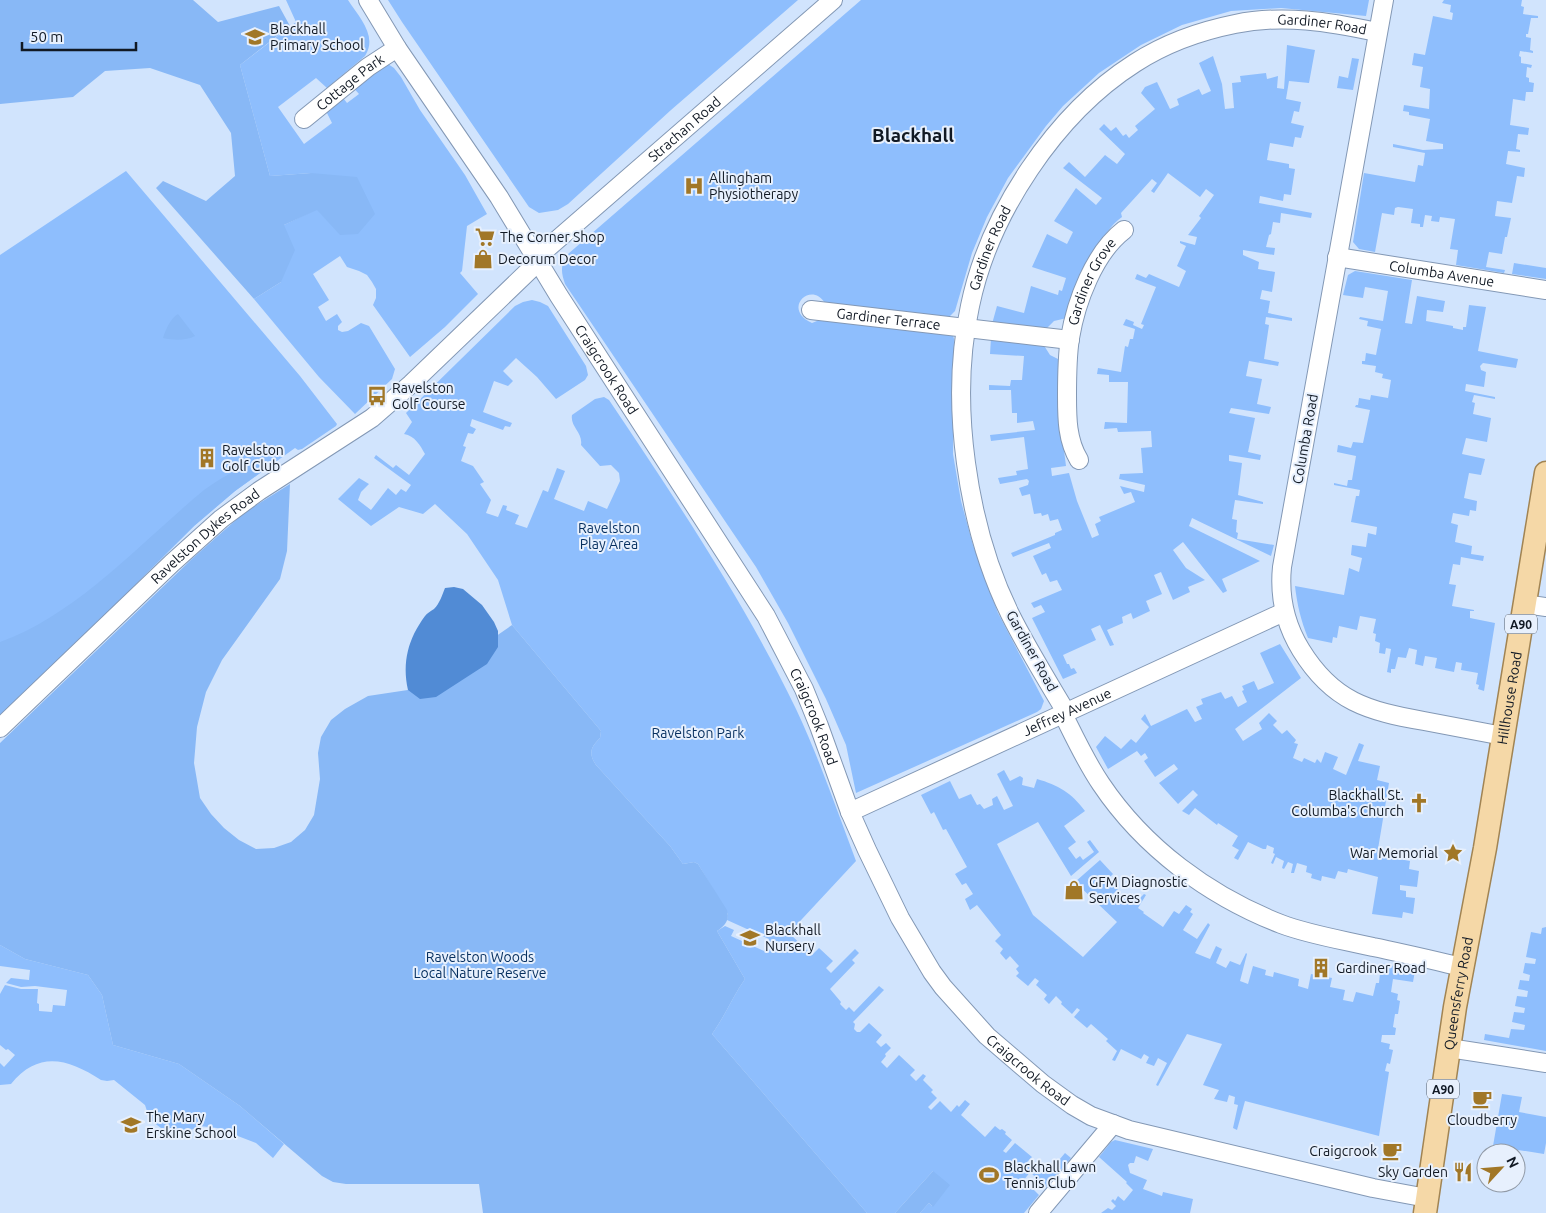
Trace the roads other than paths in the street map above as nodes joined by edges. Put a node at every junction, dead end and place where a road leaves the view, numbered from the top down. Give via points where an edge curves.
1 (368, 0) edge
2 (833, 0) edge
3 (1384, 0) edge
4 (1377, 32) junction
5 (397, 48) junction
6 (304, 119) dead end
7 (1124, 230) dead end
8 (1337, 257) junction
9 (537, 261) junction
10 (1546, 290) edge
11 (811, 310) dead end
12 (966, 327) junction
13 (1070, 340) junction
14 (1078, 460) dead end
15 (1546, 473) edge
16 (1524, 604) junction
17 (1546, 608) edge
18 (1284, 612) junction
19 (1065, 713) junction
20 (0, 728) edge
21 (1503, 736) junction
22 (1496, 775) joint
23 (850, 812) junction
24 (1462, 967) junction
25 (1449, 1048) junction
26 (1546, 1064) edge
27 (1113, 1124) junction
28 (1426, 1206) edge
29 (1038, 1213) edge

1 - 5 street, Craigcrook Road
2 - 9 street, Strachan Road
3 - 4 street, Columba Road
4 - 8 street, Columba Road
4 - 12 street, Gardiner Road via 1307,20 1237,23 1179,40 1122,72 1072,117 1023,179 987,250 974,288
5 - 6 street, Cottage Park
5 - 9 street, Craigcrook Road via 494,190
7 - 13 street, Gardiner Grove via 1110,244 1095,268 1081,299
8 - 10 street, Columba Avenue
8 - 18 street, Columba Road via 1282,567 1280,585
9 - 20 street, Ravelston Dykes Road via 372,418 221,519
9 - 23 street, Craigcrook Road via 766,616 807,696
11 - 12 street, Gardiner Terrace
12 - 13 street, Gardiner Grove
12 - 19 street, Gardiner Road via 962,424 972,501 981,538 1010,614
13 - 14 street, Gardiner Grove via 1068,423 1070,440
15 - 16 main road, Hillhouse Road / A90
16 - 17 street
16 - 21 main road, Hillhouse Road / A90
18 - 19 street, Jeffrey Avenue
18 - 21 street, Columba Road via 1307,660 1318,675 1344,697 1374,711
19 - 23 street, Jeffrey Avenue
19 - 24 street, Gardiner Road via 1096,775 1127,818 1176,864 1214,891 1297,929
21 - 22 main road, Hillhouse Road / A90
22 - 24 main road, Queensferry Road / A90
23 - 27 street, Craigcrook Road via 900,918 943,987 987,1036 1043,1084 1072,1105
24 - 25 main road, Queensferry Road / A90
25 - 26 street
25 - 28 main road, Queensferry Road / A90
27 - 28 street, Craigcrook Road via 1373,1188
27 - 29 street

